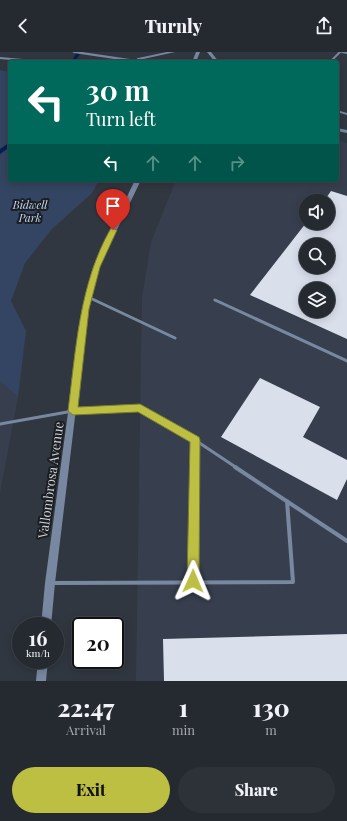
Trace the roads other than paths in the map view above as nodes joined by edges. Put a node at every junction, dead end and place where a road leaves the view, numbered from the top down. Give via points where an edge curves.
1 (74, 52) edge
2 (173, 52) edge
3 (209, 52) edge
4 (341, 52) edge
5 (347, 53) edge
6 (0, 58) edge
7 (19, 60) edge
8 (132, 60) joint
9 (215, 60) edge
10 (332, 60) edge
11 (137, 182) edge
12 (88, 297) junction
13 (215, 300) dead end
14 (175, 338) dead end
15 (347, 361) edge
16 (73, 411) junction
17 (0, 424) edge
18 (195, 440) junction
19 (287, 501) junction
20 (347, 541) edge
21 (193, 581) junction
22 (50, 583) junction
23 (47, 617) edge
24 (42, 669) edge
25 (41, 681) edge

1 - 8 street
2 - 8 street
3 - 9 street
4 - 5 lane
4 - 10 lane
6 - 7 street
11 - 12 street, Vallombrosa Avenue via 96,267
12 - 14 lane
12 - 16 street, Vallombrosa Avenue
13 - 15 lane
16 - 17 lane
16 - 18 lane via 140,408
16 - 22 street, Vallombrosa Avenue
18 - 19 lane
18 - 21 lane
19 - 20 lane
19 - 21 lane via 293,582
21 - 22 lane
22 - 23 street, Vallombrosa Avenue
24 - 25 street

